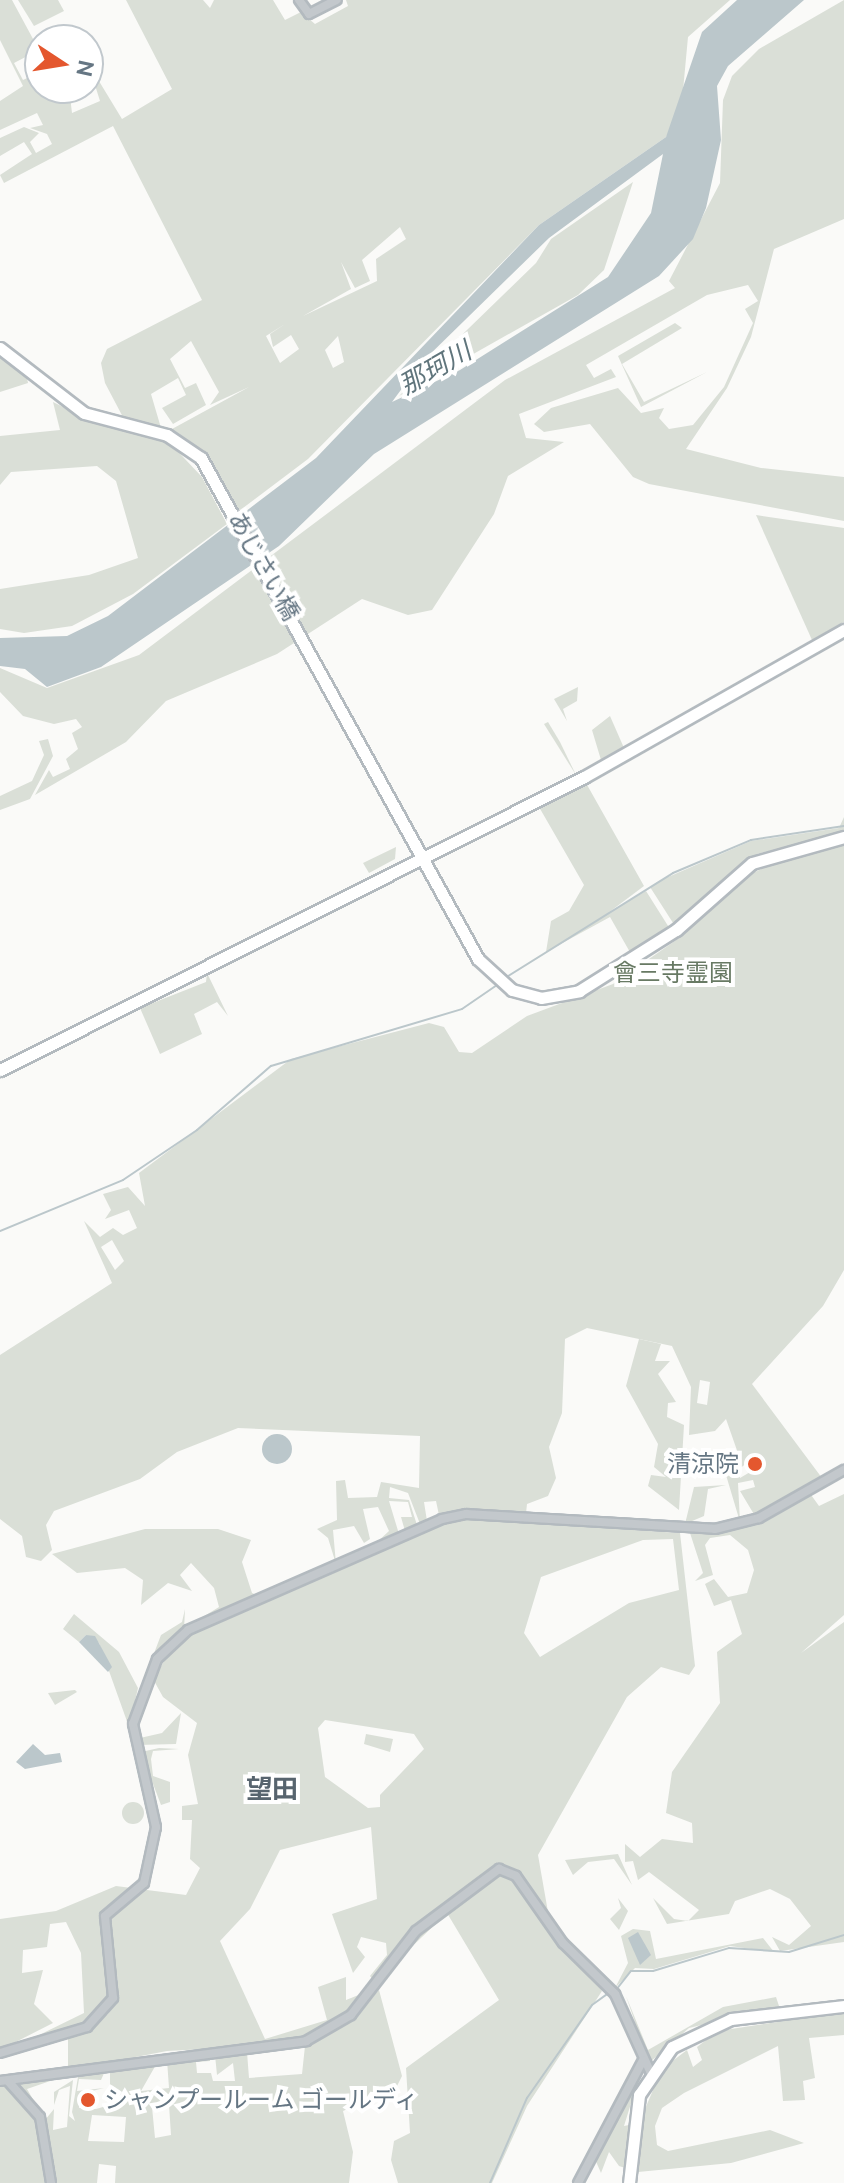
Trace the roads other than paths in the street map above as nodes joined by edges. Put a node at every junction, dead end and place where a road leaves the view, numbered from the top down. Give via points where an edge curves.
1 (299, 0) edge
2 (337, 0) edge
3 (0, 348) edge
4 (844, 630) edge
5 (844, 837) edge
6 (422, 857) junction
7 (0, 1070) edge
8 (844, 1470) edge
9 (844, 2006) edge
10 (0, 2053) edge
11 (643, 2060) junction
12 (650, 2071) junction
13 (4, 2081) edge
14 (51, 2183) edge
15 (578, 2183) edge
16 (629, 2183) edge

1 - 2 street via 309,14
3 - 6 street, あじさい橋 via 84,413 184,444 223,492
4 - 6 street via 584,777
5 - 6 street, あじさい橋 via 752,863 663,939 591,985 552,998 512,990 488,971
6 - 7 street
8 - 10 street via 727,1528 442,1519 188,1630 157,1659 133,1724 156,1827 144,1883 105,1916 113,1998 87,2027
9 - 12 street via 716,2023 685,2037
11 - 12 street
11 - 13 street via 615,1994 563,1943 516,1876 499,1869 416,1931 367,2000 325,2033 281,2046 200,2051
11 - 15 street
12 - 16 street via 633,2116
13 - 14 street via 40,2117

